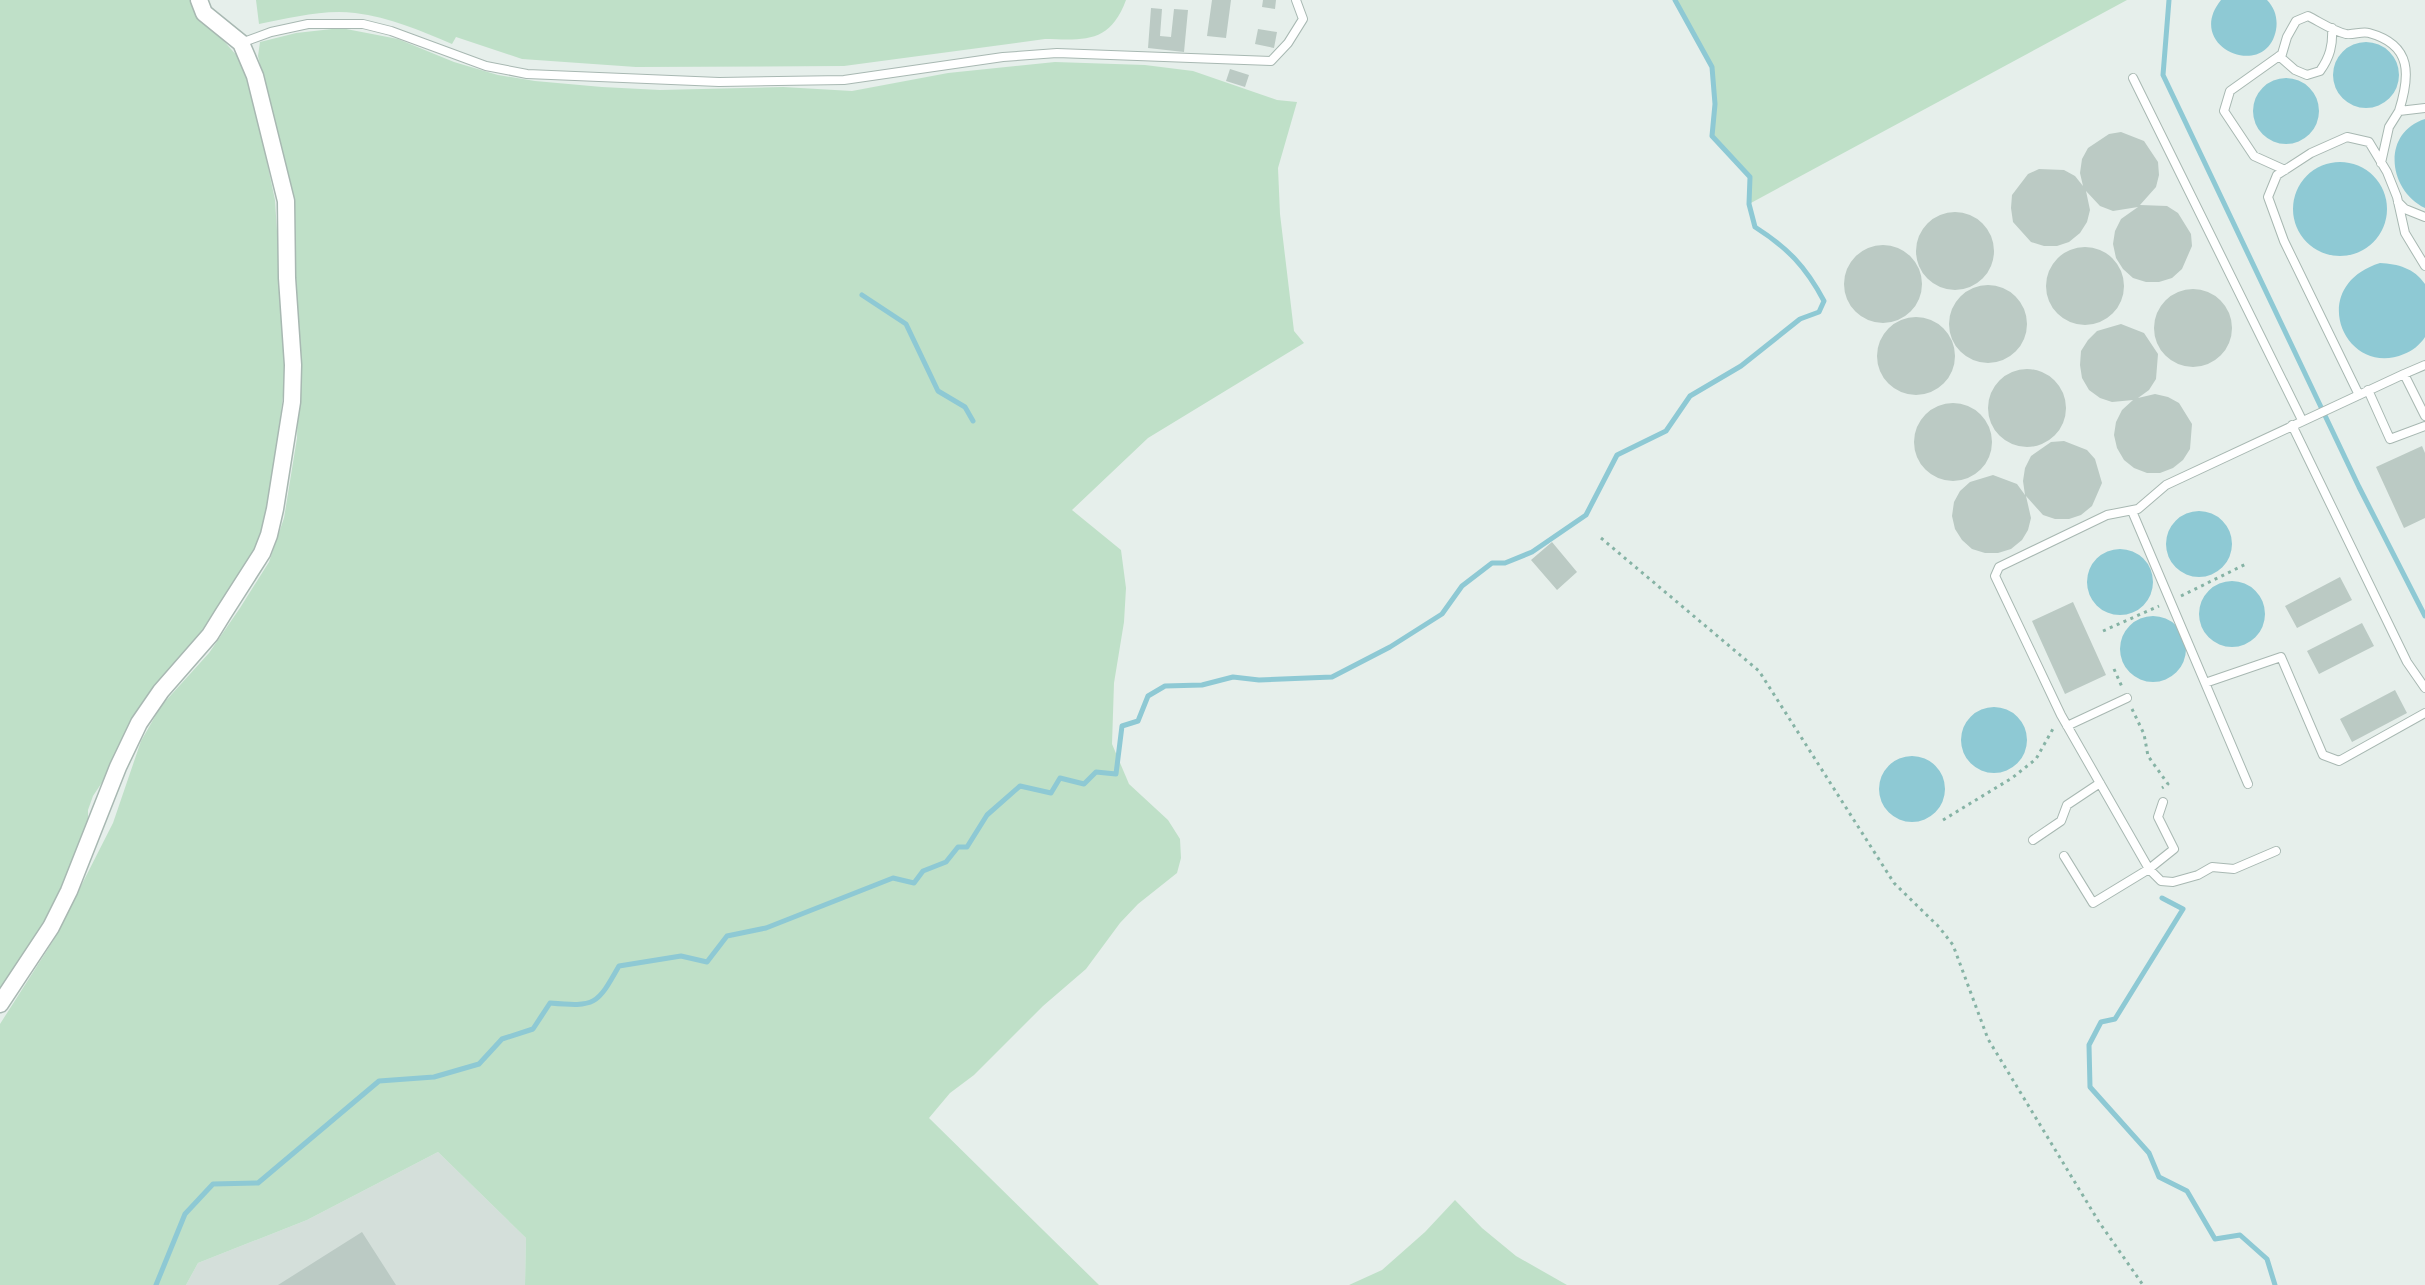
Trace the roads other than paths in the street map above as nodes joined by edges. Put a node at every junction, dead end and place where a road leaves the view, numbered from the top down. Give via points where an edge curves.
1 (199, 0) edge
2 (1296, 0) edge
3 (2332, 28) junction
4 (241, 43) junction
5 (2279, 56) junction
6 (2133, 78) dead end
7 (2425, 108) edge
8 (2399, 111) junction
9 (2381, 163) junction
10 (2285, 170) junction
11 (2398, 202) junction
12 (2425, 217) edge
13 (2425, 266) edge
14 (2424, 364) edge
15 (2404, 374) junction
16 (2368, 390) junction
17 (2359, 395) junction
18 (2425, 416) edge
19 (2307, 418) junction
20 (2292, 425) junction
21 (2425, 426) edge
22 (2132, 511) junction
23 (2424, 682) edge
24 (2205, 683) junction
25 (2127, 698) road end
26 (2425, 713) edge
27 (2067, 726) junction
28 (2100, 783) junction
29 (2248, 784) dead end
30 (2163, 802) road end
31 (2033, 840) dead end
32 (2276, 851) dead end
33 (2064, 856) dead end
34 (2149, 869) junction
35 (0, 1005) edge

1 - 4 street via 204,13
2 - 4 lane via 1303,19 1271,61 1057,53 844,80 719,82 527,74 486,66 363,24 308,24
3 - 5 lane via 2308,16 2296,21
3 - 5 lane via 2333,42 2320,71 2307,75
3 - 8 lane via 2348,34 2367,32 2388,40 2401,53 2407,65
4 - 35 street via 255,76 286,201 293,364 291,402 269,535 210,635 139,723 64,900
5 - 10 lane via 2230,91 2224,111 2254,156
6 - 19 lane
7 - 8 lane
8 - 9 lane via 2389,127
9 - 10 lane via 2369,142 2347,137
9 - 11 lane
10 - 17 lane via 2277,175 2268,196 2284,241
11 - 12 lane
11 - 13 lane via 2405,233
14 - 15 lane
15 - 16 lane
15 - 18 lane
16 - 17 lane
16 - 21 lane via 2390,439
17 - 19 lane
19 - 20 lane
20 - 22 lane via 2166,485
20 - 23 lane via 2407,662
22 - 24 lane
22 - 27 lane via 2107,515 1999,567 1995,576
24 - 26 lane via 2281,657 2323,755 2339,761
24 - 29 lane
25 - 27 lane
27 - 28 lane
28 - 31 lane via 2067,805 2061,821
28 - 34 lane
30 - 34 lane via 2158,817 2174,849
32 - 34 lane via 2234,869 2212,867 2173,882 2161,881
33 - 34 lane via 2093,903

